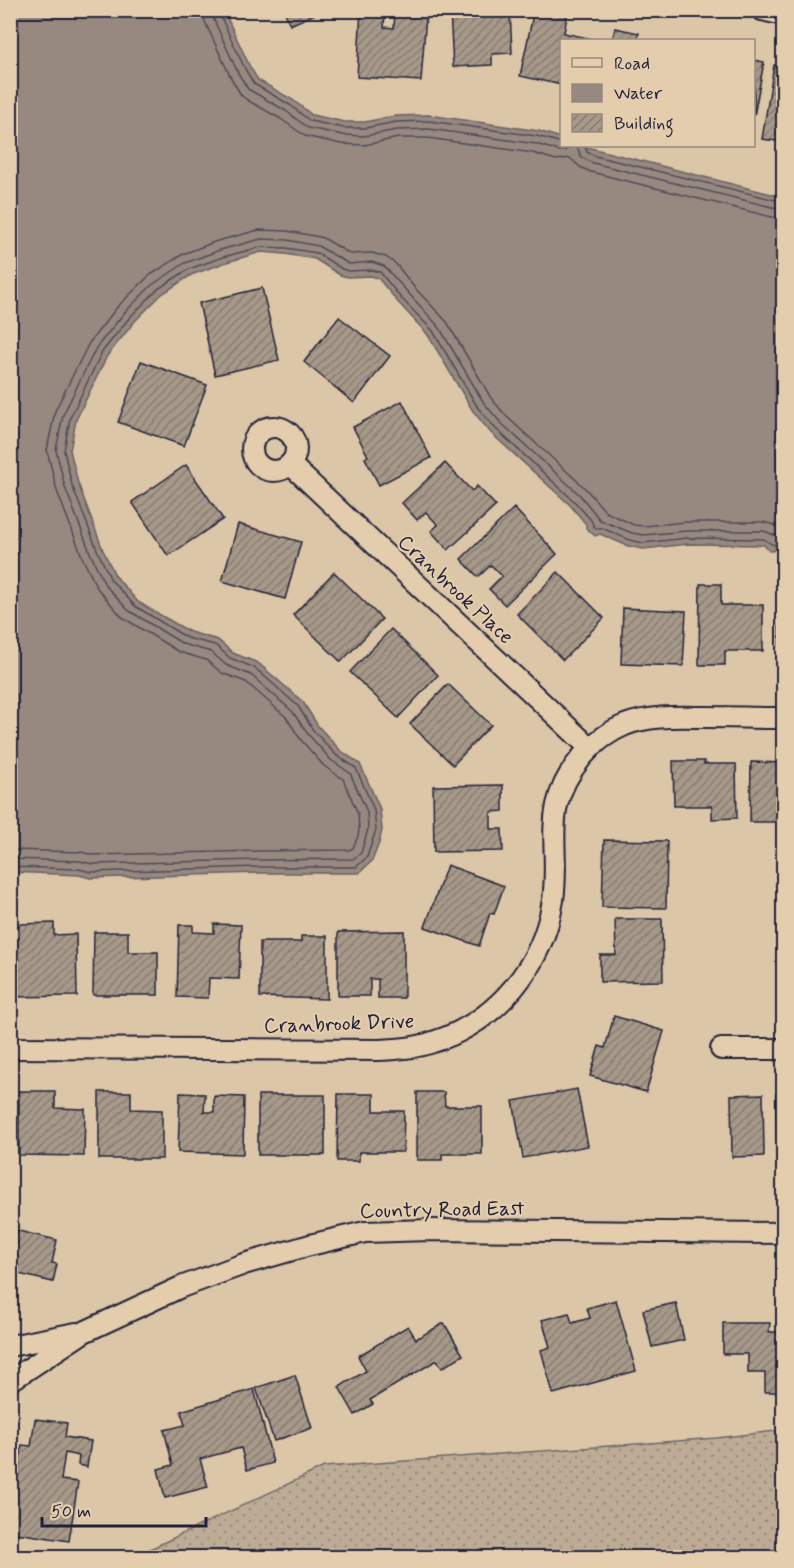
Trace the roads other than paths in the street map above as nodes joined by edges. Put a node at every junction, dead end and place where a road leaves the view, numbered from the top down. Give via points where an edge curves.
1 (762, 10) edge
2 (783, 15) edge
3 (290, 464) dead end
4 (783, 718) edge
5 (590, 748) junction
6 (10, 1048) edge
7 (721, 1049) dead end
8 (783, 1049) edge
9 (783, 1233) edge
10 (84, 1332) junction
11 (10, 1346) edge
12 (10, 1381) edge

1 - 2 street
3 - 5 street, Cranbrook Place
4 - 5 street, Cranbrook Drive via 668,717 638,721 610,732
5 - 6 street, Cranbrook Drive via 568,775 557,802 553,898 539,948 531,964 495,1007 452,1035 416,1047 380,1050
7 - 8 street
9 - 10 street, Country Road East via 365,1232 244,1263
10 - 11 street
10 - 12 street

